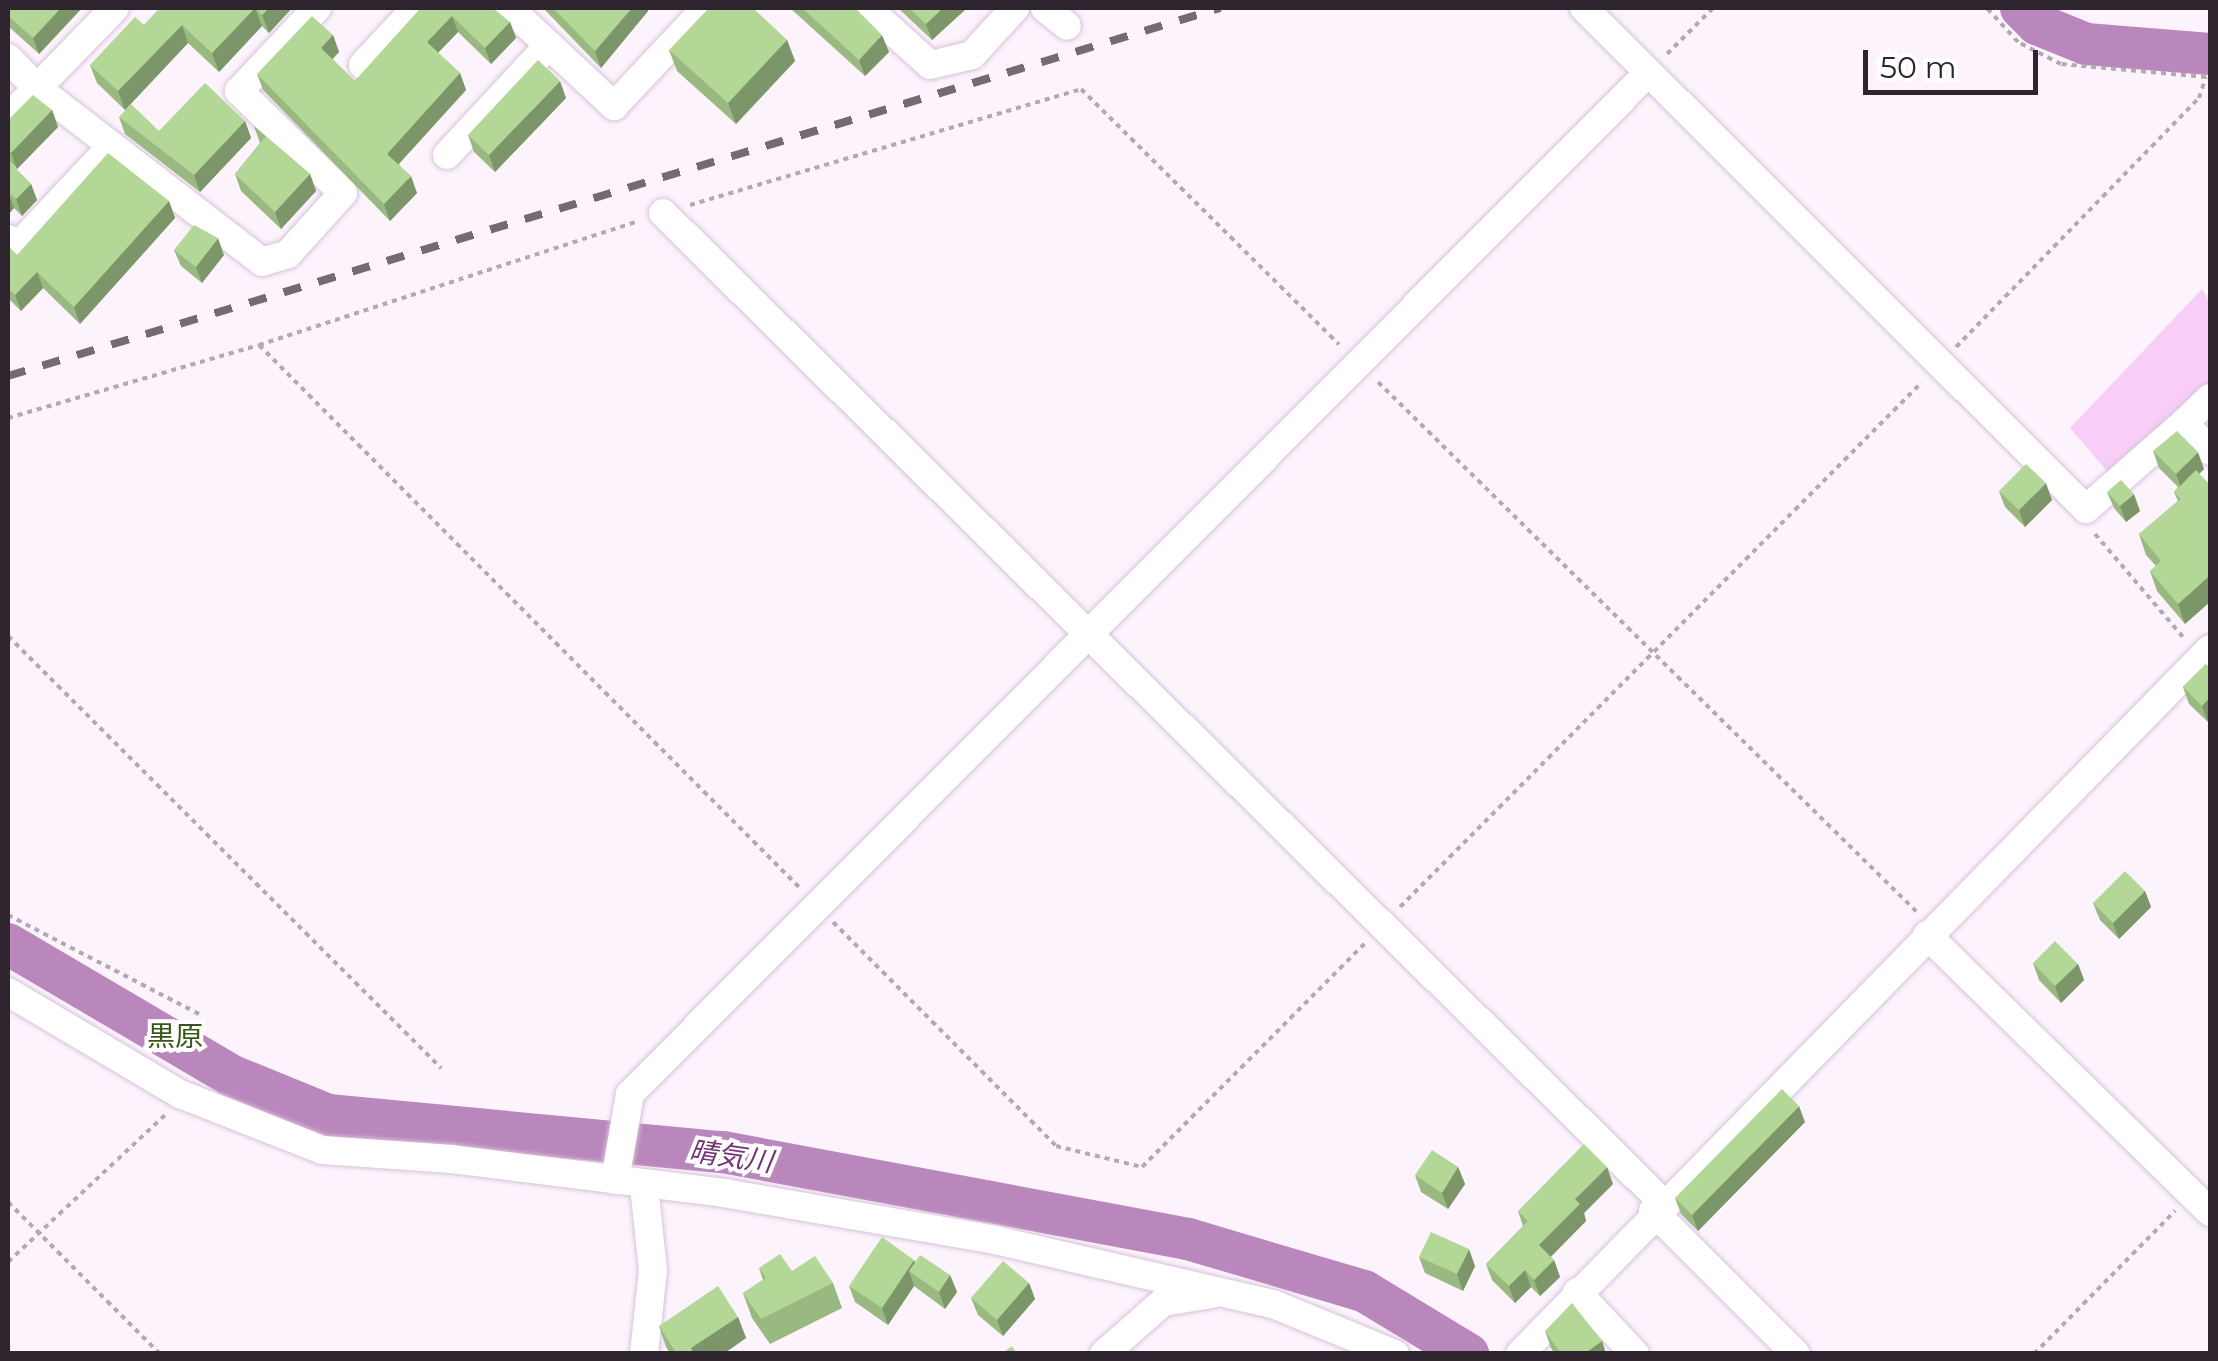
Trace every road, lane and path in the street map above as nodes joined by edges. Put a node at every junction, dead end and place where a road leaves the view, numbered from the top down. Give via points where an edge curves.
1 (115, 8) edge
2 (317, 8) edge
3 (416, 8) edge
4 (706, 8) edge
5 (868, 8) edge
6 (1015, 8) edge
7 (1045, 8) edge
8 (1584, 8) edge
9 (1713, 8) edge
10 (1986, 8) edge
11 (514, 9) edge
12 (1066, 26) dead end
13 (549, 46) junction
14 (8, 58) edge
15 (363, 65) edge
16 (1648, 72) junction
17 (37, 88) junction
18 (8, 118) edge
19 (111, 148) junction
20 (447, 155) dead end
21 (663, 212) junction
22 (8, 239) edge
23 (258, 345) junction
24 (1359, 363) junction
25 (1938, 365) junction
26 (2210, 398) edge
27 (8, 418) edge
28 (2184, 422) junction
29 (2210, 451) edge
30 (2086, 508) junction
31 (1089, 634) junction
32 (8, 636) edge
33 (1653, 652) junction
34 (2209, 653) edge
35 (818, 906) junction
36 (8, 915) edge
37 (1382, 925) junction
38 (1927, 935) junction
39 (8, 992) edge
40 (201, 1016) dead end
41 (441, 1068) dead end
42 (180, 1094) junction
43 (616, 1174) junction
44 (644, 1186) junction
45 (8, 1202) edge
46 (2201, 1203) edge
47 (1657, 1207) junction
48 (38, 1234) junction
49 (8, 1262) edge
50 (1223, 1292) junction
51 (1577, 1292) junction
52 (160, 1354) edge
53 (644, 1354) edge
54 (1104, 1354) edge
55 (1394, 1354) edge
56 (1520, 1354) edge
57 (1634, 1354) edge
58 (1796, 1354) edge
59 (2034, 1354) edge

1 - 17 street
2 - 19 street via 238,91 344,192 288,254 262,262
3 - 15 street
4 - 13 street via 614,106
5 - 6 street via 930,65 972,54
7 - 12 street
8 - 16 street
9 - 16 path
10 - 25 path via 2018,42 2061,64 2206,77 2199,98
11 - 13 street
13 - 20 street
14 - 17 street
16 - 24 street
16 - 25 street
17 - 18 street
17 - 19 street
19 - 22 street via 16,248
21 - 23 path
21 - 24 path via 1081,89
21 - 31 street
23 - 27 path
23 - 35 path
24 - 31 street
24 - 33 path
25 - 30 street
25 - 33 path
26 - 28 street
28 - 29 street
28 - 30 street
30 - 34 path via 2085,522 2190,645
31 - 35 street
31 - 37 street
32 - 41 path
33 - 37 path
33 - 38 path via 1922,917
34 - 38 street
35 - 37 path via 1056,1146 1142,1167
35 - 43 street via 626,1104
36 - 40 path
37 - 47 street
38 - 46 street
38 - 47 street
39 - 42 street
42 - 43 street via 322,1150
42 - 48 path via 162,1120
43 - 44 street
44 - 50 street via 724,1193 994,1240
44 - 53 street via 653,1270
45 - 48 path
46 - 59 path
47 - 51 street
47 - 58 street
48 - 49 path
48 - 52 path
50 - 54 street via 1163,1302
50 - 55 street via 1342,1328
51 - 56 street
51 - 57 street

